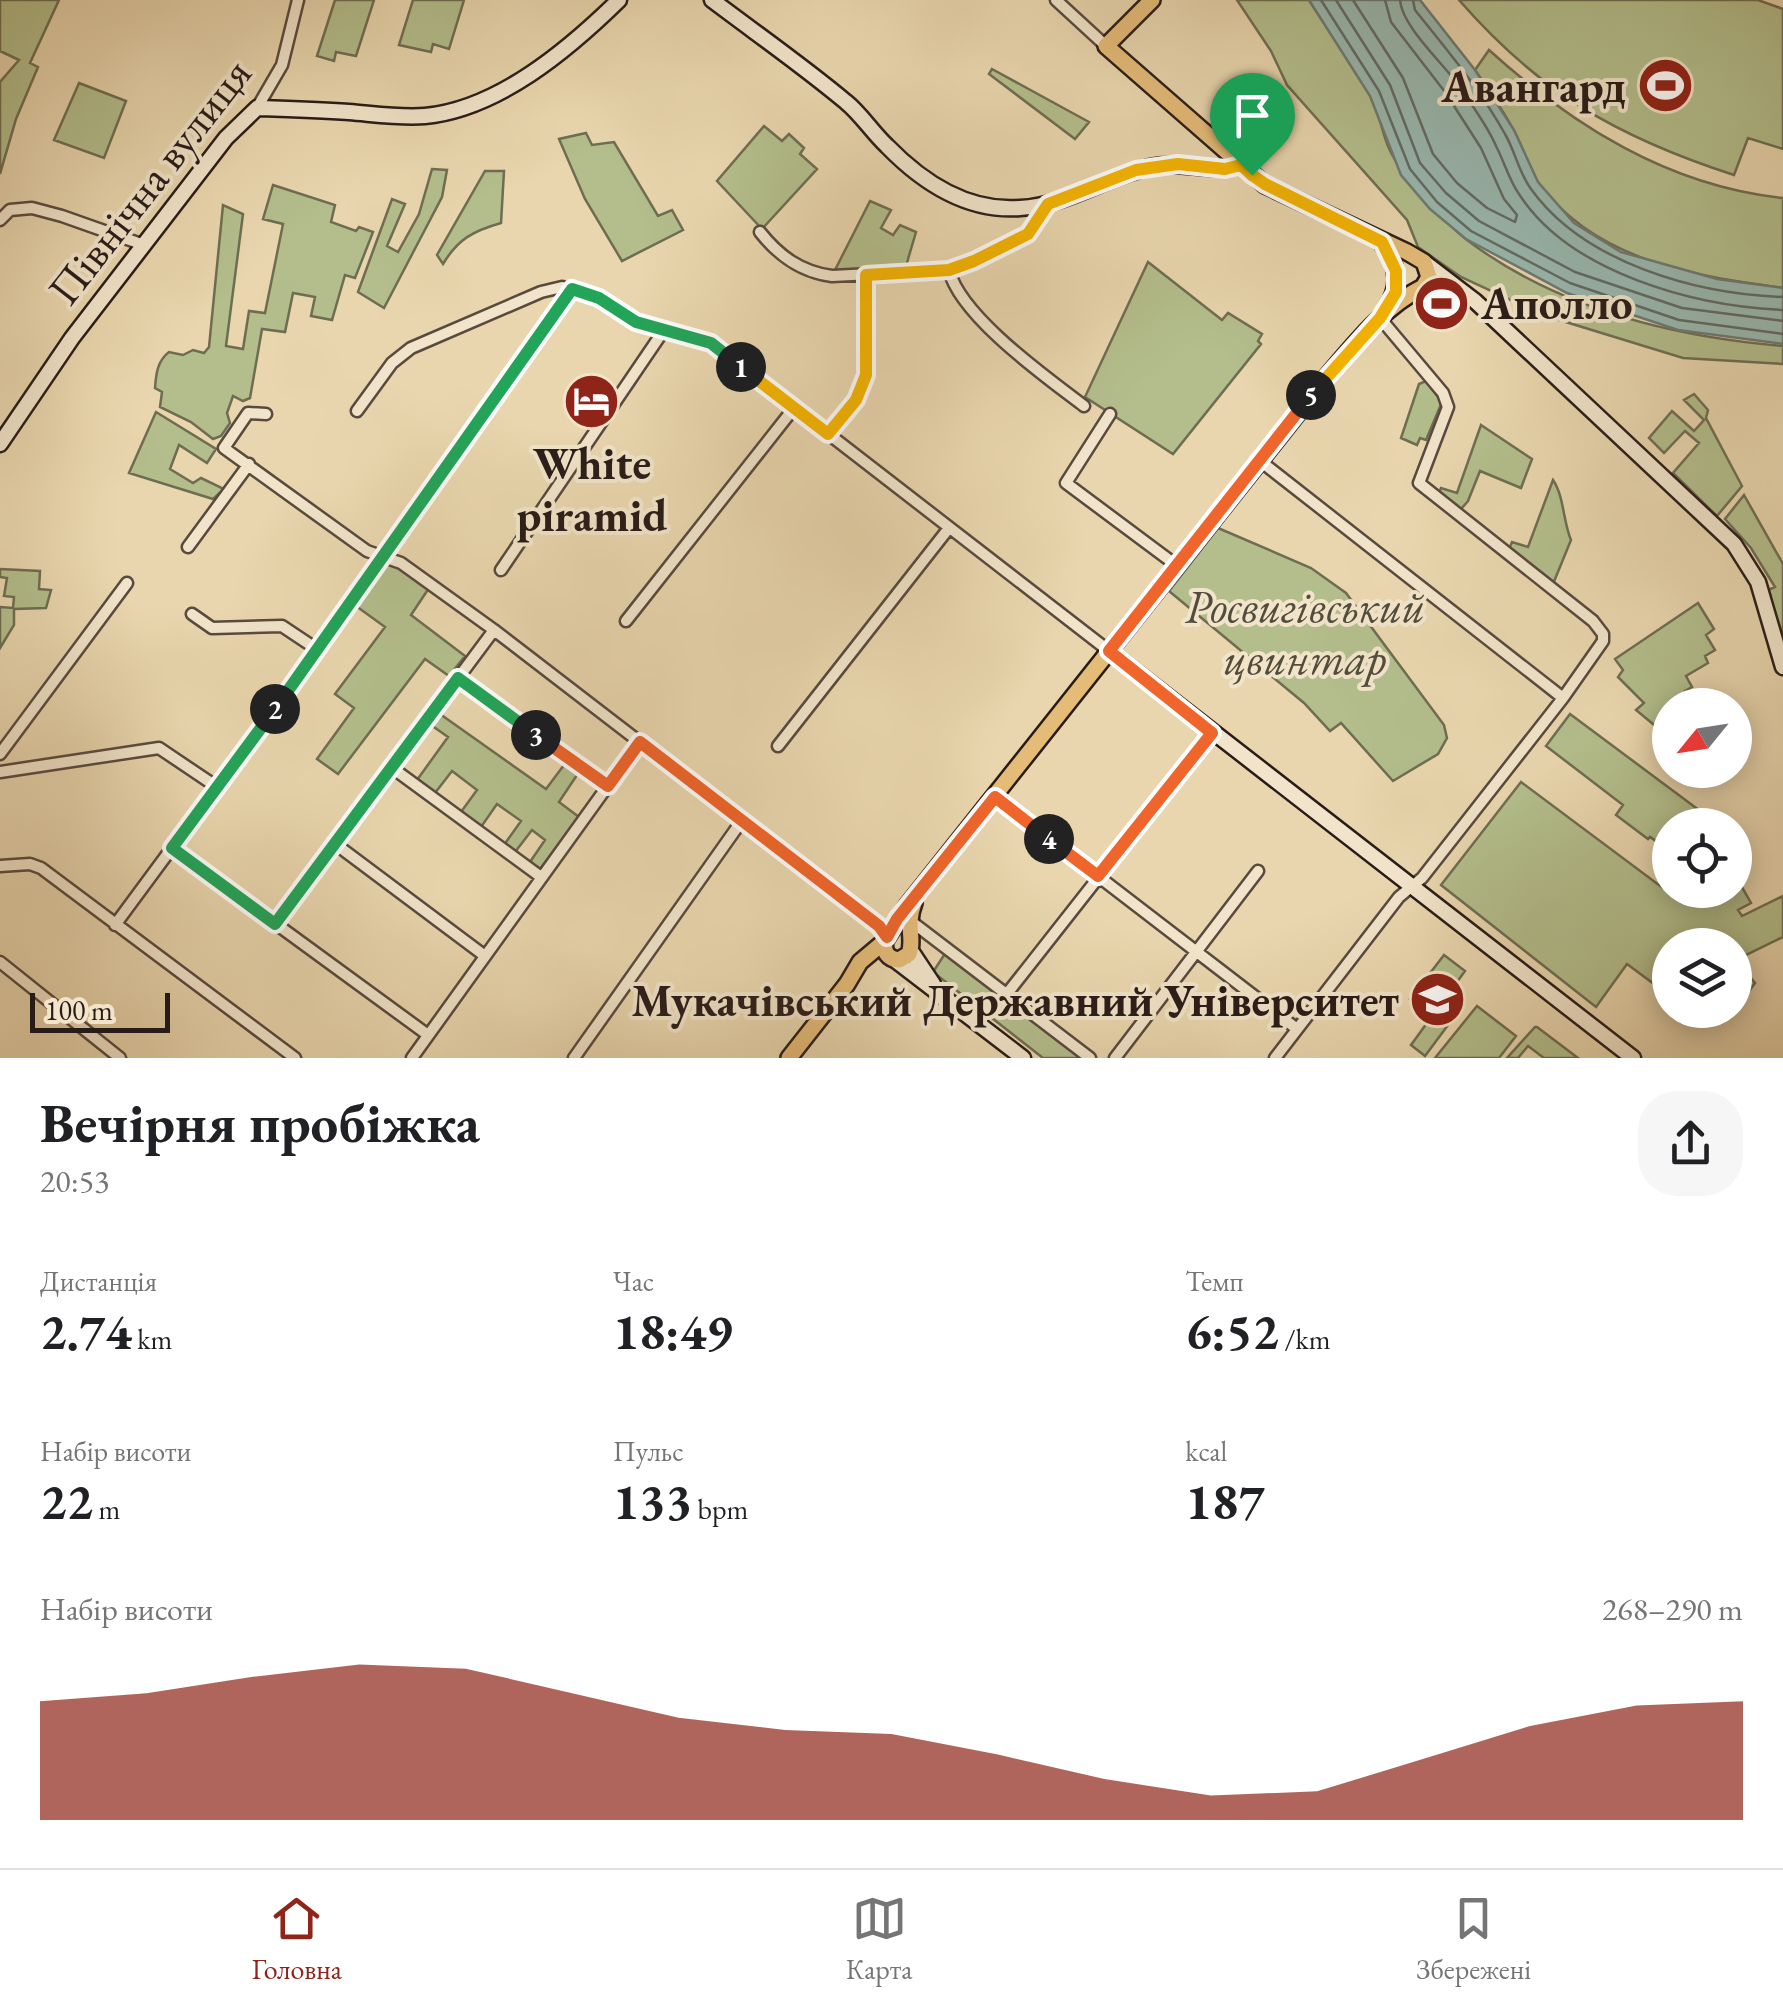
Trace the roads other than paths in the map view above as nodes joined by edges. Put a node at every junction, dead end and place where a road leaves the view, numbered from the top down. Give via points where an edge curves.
1 (298, 0) edge
2 (619, 0) edge
3 (712, 0) edge
4 (1056, 0) edge
5 (1152, 0) edge
6 (1106, 46) junction
7 (257, 108) junction
8 (1241, 165) junction
9 (1048, 204) junction
10 (0, 220) edge
11 (760, 232) dead end
12 (1382, 242) junction
13 (144, 244) junction
14 (1421, 260) junction
15 (949, 270) junction
16 (1396, 274) junction
17 (866, 275) junction
18 (1448, 280) junction
19 (572, 289) junction
20 (1418, 289) junction
21 (1380, 318) junction
22 (664, 330) junction
23 (1084, 406) dead end
24 (794, 408) junction
25 (358, 411) dead end
26 (266, 414) dead end
27 (1110, 414) dead end
28 (828, 434) junction
29 (0, 444) edge
30 (1259, 460) junction
31 (249, 464) junction
32 (949, 528) junction
33 (188, 547) dead end
34 (381, 558) junction
35 (1176, 565) junction
36 (501, 570) dead end
37 (128, 583) dead end
38 (192, 614) dead end
39 (626, 622) dead end
40 (494, 630) junction
41 (318, 650) junction
42 (1109, 651) junction
43 (1783, 668) edge
44 (458, 678) junction
45 (1560, 701) junction
46 (1212, 733) junction
47 (640, 742) junction
48 (778, 746) dead end
49 (0, 754) edge
50 (391, 767) junction
51 (0, 772) edge
52 (608, 786) junction
53 (217, 787) junction
54 (995, 797) junction
55 (743, 819) junction
56 (334, 842) junction
57 (172, 848) junction
58 (0, 866) edge
59 (1258, 871) dead end
60 (1098, 876) junction
61 (541, 877) junction
62 (1410, 886) junction
63 (915, 899) junction
64 (908, 919) junction
65 (275, 924) junction
66 (115, 925) junction
67 (887, 938) junction
68 (910, 944) junction
69 (1195, 951) junction
70 (485, 956) junction
71 (893, 959) junction
72 (0, 962) edge
73 (847, 984) junction
74 (940, 992) junction
75 (1006, 994) junction
76 (1297, 1029) junction
77 (428, 1035) junction
78 (120, 1058) edge
79 (296, 1058) edge
80 (412, 1058) edge
81 (574, 1058) edge
82 (789, 1058) edge
83 (1023, 1058) edge
84 (1090, 1058) edge
85 (1115, 1058) edge
86 (1275, 1058) edge
87 (1633, 1058) edge

1 - 7 street, Північна вулиця via 282,65
2 - 7 street via 538,66 450,112
3 - 9 street via 851,106 929,182 983,207
4 - 6 street
5 - 6 main road
6 - 8 main road
7 - 13 street, Північна вулиця
8 - 9 street via 1160,165
8 - 12 main road via 1265,184
9 - 15 street via 1028,234
10 - 13 street via 10,210 32,208
11 - 17 street via 784,258 817,274
12 - 14 main road
12 - 16 main road
13 - 29 street, Північна вулиця
14 - 16 main road via 1402,261
14 - 18 street
14 - 20 main road via 1429,278
15 - 17 street
15 - 23 street via 1009,348
16 - 20 main road via 1402,287
16 - 21 main road via 1396,292
17 - 28 street via 866,375 856,400
18 - 20 street
18 - 43 street via 1734,544 1758,582
19 - 22 street
19 - 25 street via 541,292 410,348
19 - 34 street
20 - 21 main road
21 - 30 main road
21 - 45 street via 1448,406 1419,482 1602,634 1598,650
22 - 24 street via 711,343
22 - 36 street
24 - 28 street
24 - 39 street
26 - 31 street via 248,413 224,448
27 - 35 street via 1066,483
28 - 32 street
30 - 35 main road
30 - 45 street
31 - 33 street
31 - 34 street
32 - 42 street
32 - 48 street
34 - 40 street via 401,563
34 - 41 street
35 - 42 main road
37 - 49 street
38 - 41 street via 212,628 282,626
40 - 44 street
40 - 47 street
41 - 53 street
42 - 46 street
42 - 54 main road
44 - 50 street
44 - 52 street
45 - 62 street
46 - 60 street
46 - 62 street
47 - 52 street
47 - 55 street
50 - 56 street
50 - 61 street
51 - 53 street via 159,748
52 - 61 street
53 - 57 street
54 - 60 street
54 - 63 main road
55 - 67 street
55 - 81 street
56 - 65 street
56 - 70 street
57 - 65 street
57 - 66 street
58 - 66 street via 41,868
59 - 69 street
60 - 69 street
60 - 75 street
61 - 70 street
62 - 76 street
62 - 87 street
63 - 64 main road
63 - 67 main road
64 - 68 main road
64 - 75 street
65 - 77 street
66 - 79 street
67 - 68 main road via 899,932
67 - 71 main road via 884,950
67 - 73 main road
68 - 71 main road via 906,957
68 - 74 street
69 - 76 street
69 - 85 street
70 - 77 street
71 - 73 main road via 870,964
71 - 74 street
72 - 78 street
73 - 82 main road
74 - 83 street
75 - 84 street
76 - 86 street
77 - 80 street

